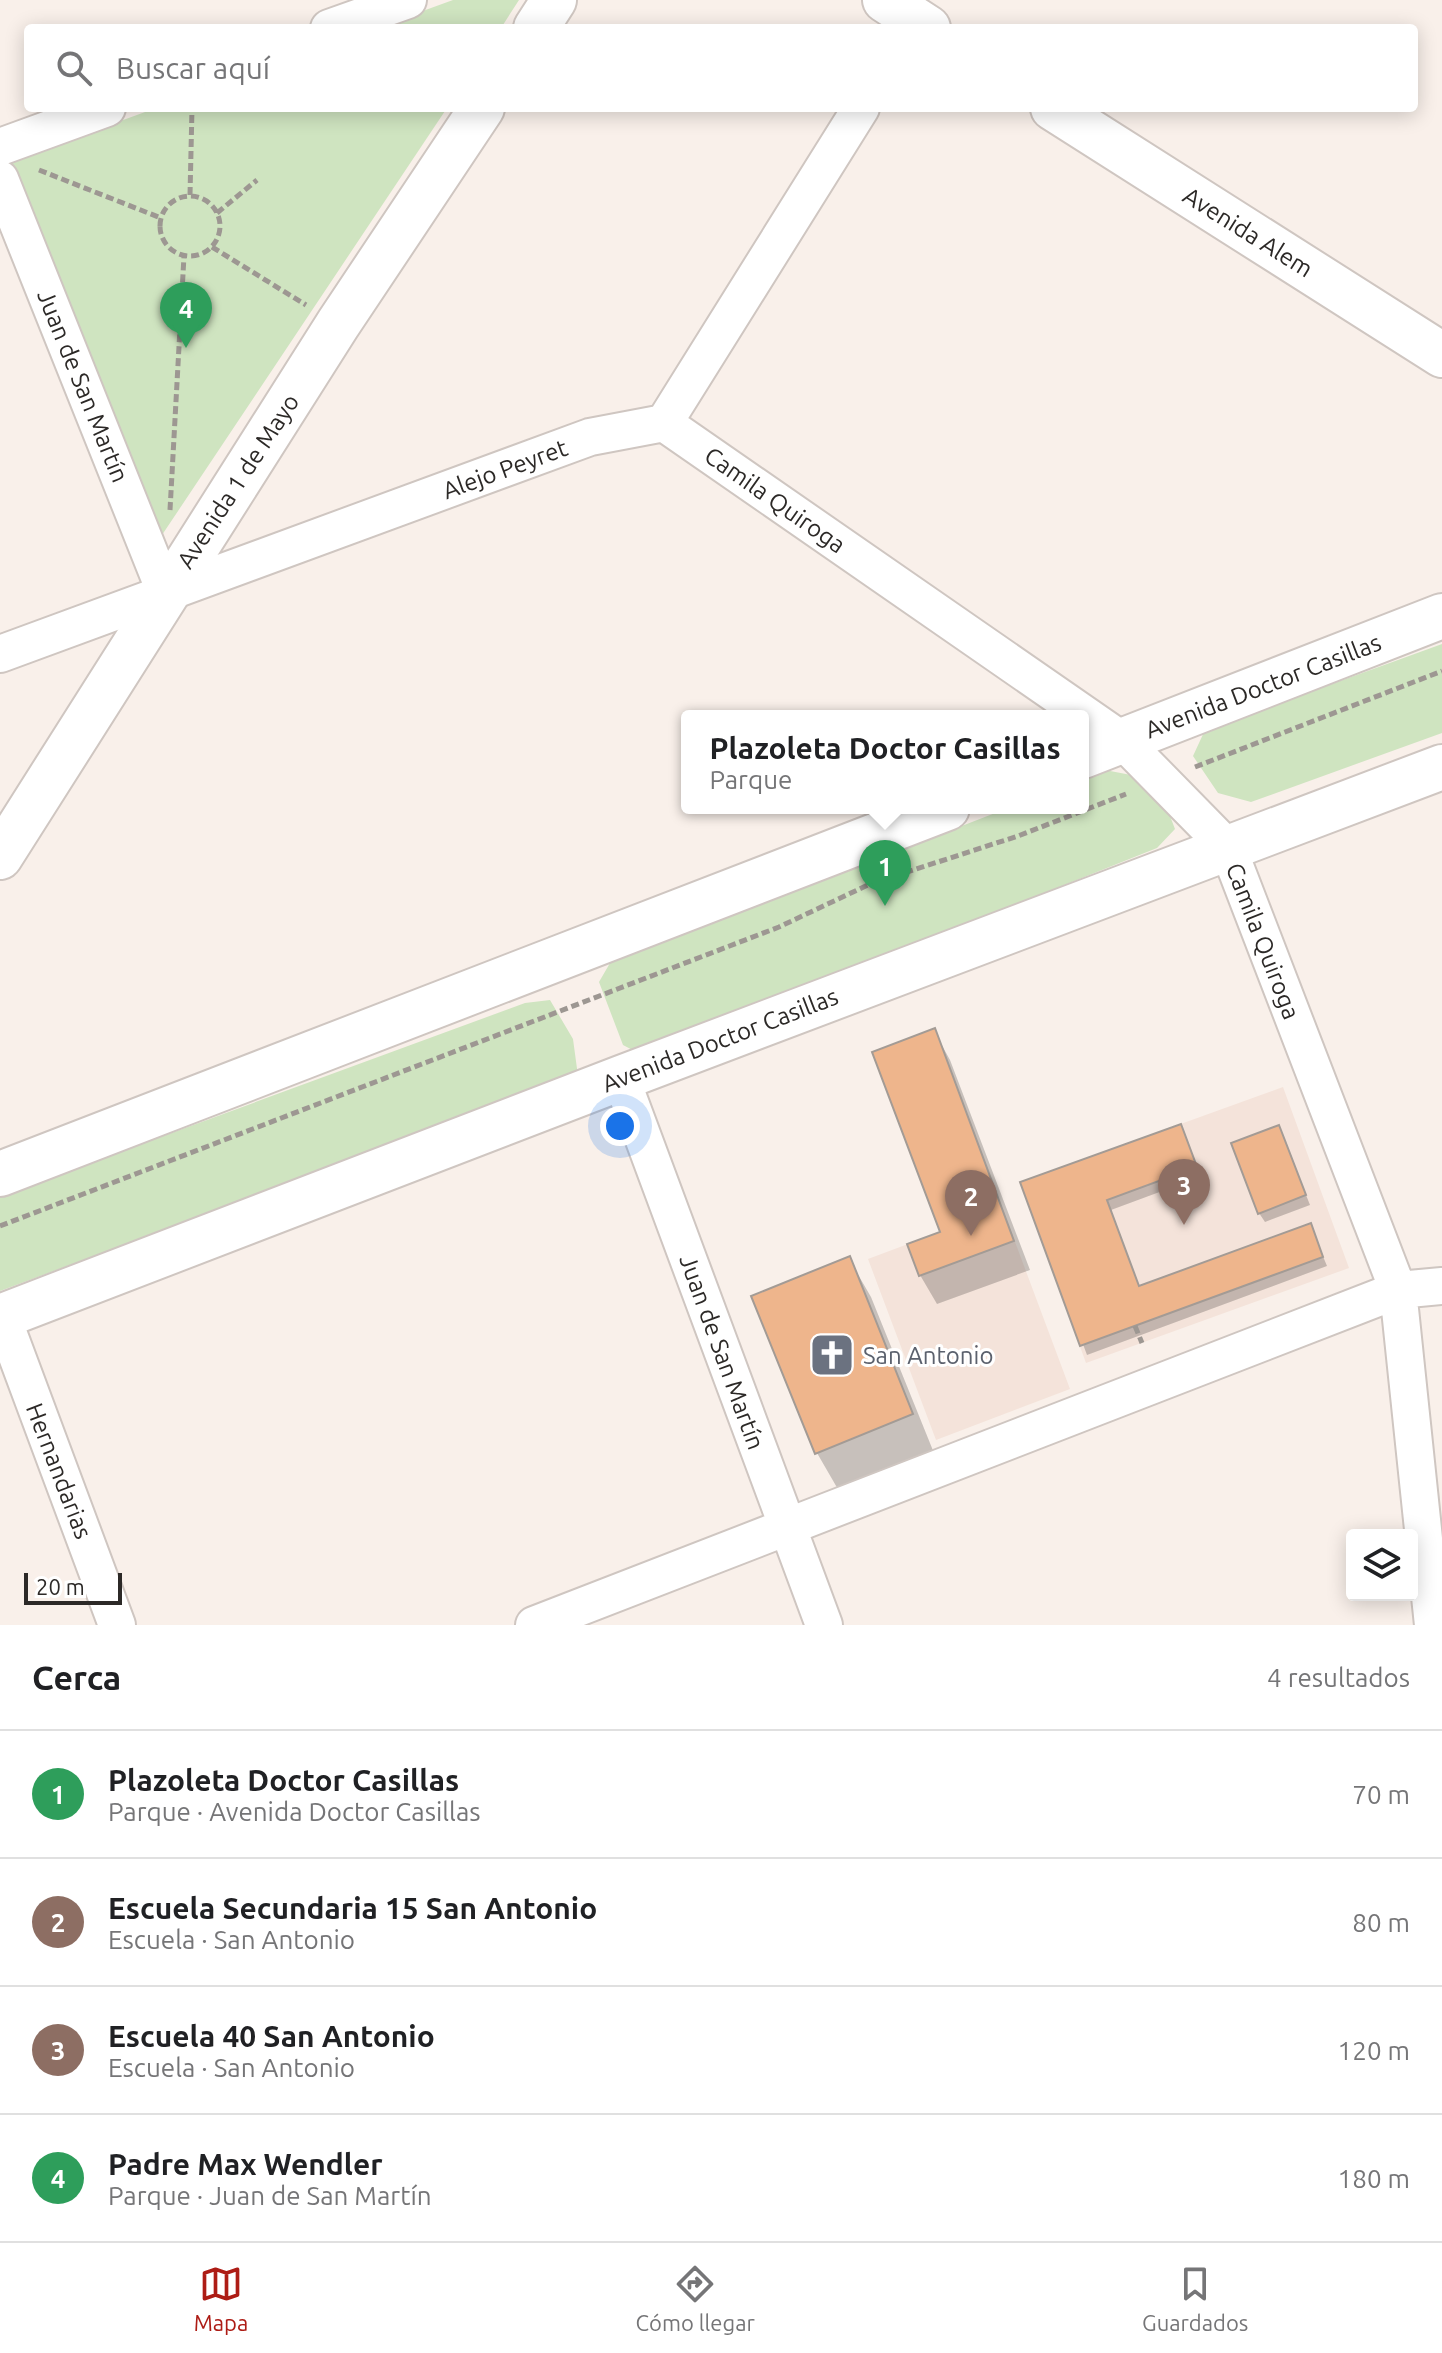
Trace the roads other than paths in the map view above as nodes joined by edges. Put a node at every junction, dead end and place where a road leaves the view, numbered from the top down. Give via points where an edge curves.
1 (408, 0) edge
2 (554, 0) edge
3 (885, 0) edge
4 (340, 24) edge
5 (539, 24) edge
6 (919, 24) edge
7 (100, 112) edge
8 (479, 112) edge
9 (858, 112) edge
10 (1059, 112) edge
11 (10, 164) edge
12 (1442, 355) edge
13 (664, 423) junction
14 (166, 594) junction
15 (1442, 616) edge
16 (0, 654) edge
17 (1078, 710) edge
18 (1089, 717) edge
19 (1123, 741) junction
20 (1089, 754) edge
21 (1442, 767) edge
22 (931, 814) edge
23 (1228, 848) junction
24 (0, 857) edge
25 (621, 1078) junction
26 (0, 1174) edge
27 (1442, 1286) edge
28 (1398, 1290) junction
29 (1, 1316) edge
30 (786, 1526) junction
31 (117, 1625) edge
32 (534, 1625) edge
33 (824, 1625) edge
34 (1433, 1625) edge

1 - 4 street
2 - 5 main road
3 - 6 main road
7 - 11 street
8 - 14 main road, Avenida 1 de Mayo
9 - 13 street
10 - 12 main road, Avenida Alem
11 - 14 street, Juan de San Martín
13 - 14 street, Alejo Peyret via 590,437
13 - 17 street, Camila Quiroga
14 - 16 street, Alejo Peyret
14 - 24 main road, Avenida 1 de Mayo
15 - 19 main road, Avenida Doctor Casillas
18 - 19 street, Camila Quiroga
19 - 20 main road, Avenida Doctor Casillas
19 - 23 street, Camila Quiroga
21 - 23 main road, Avenida Doctor Casillas
22 - 26 main road
23 - 25 main road, Avenida Doctor Casillas
23 - 28 street, Camila Quiroga
25 - 29 main road, Avenida Doctor Casillas
25 - 30 street, Juan de San Martín
27 - 28 street
28 - 30 street
28 - 34 street, Camila Quiroga
29 - 31 street, Hernandarias
30 - 32 street
30 - 33 street, Juan de San Martín

